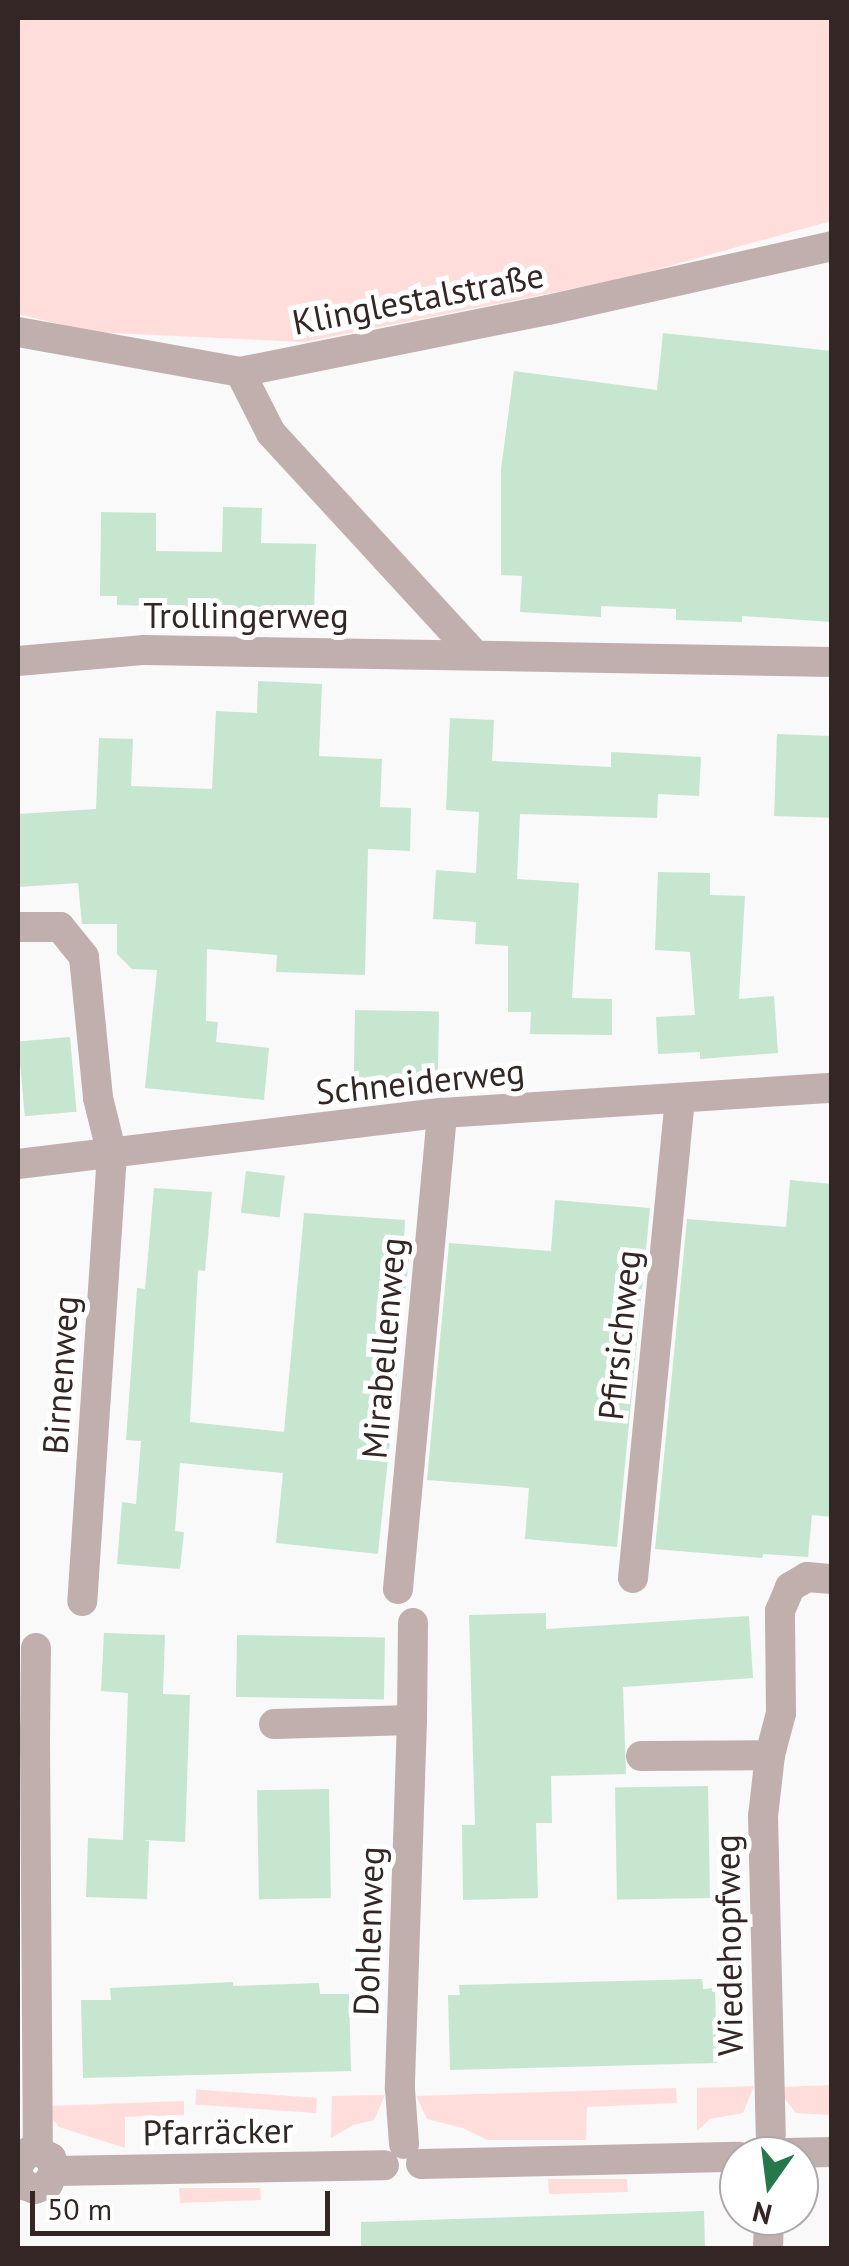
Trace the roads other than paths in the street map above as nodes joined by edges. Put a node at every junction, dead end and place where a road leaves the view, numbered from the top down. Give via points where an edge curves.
1 (832, 246) edge
2 (18, 332) edge
3 (240, 372) junction
4 (474, 654) junction
5 (18, 661) edge
6 (832, 662) edge
7 (18, 928) edge
8 (832, 1088) edge
9 (680, 1098) junction
10 (442, 1114) junction
11 (112, 1154) junction
12 (18, 1164) edge
13 (633, 1578) dead end
14 (832, 1578) edge
15 (398, 1588) dead end
16 (82, 1601) dead end
17 (413, 1623) dead end
18 (36, 1648) dead end
19 (412, 1720) junction
20 (274, 1724) dead end
21 (26, 1740) edge
22 (770, 1755) junction
23 (640, 1756) dead end
24 (779, 2136) edge
25 (719, 2157) edge
26 (403, 2158) junction
27 (36, 2162) edge
28 (18, 2175) edge

1 - 3 street, Klinglestalstraße
2 - 3 street, Klinglestalstraße
3 - 4 street, Trollingerweg via 271,433
4 - 5 street, Trollingerweg via 145,650
4 - 6 street, Trollingerweg
7 - 11 street, Birnenweg via 60,927 84,957 98,1098
8 - 9 street, Schneiderweg
9 - 10 street, Schneiderweg
9 - 13 street, Pfirsichweg
10 - 11 street, Schneiderweg
10 - 15 street, Mirabellenweg
11 - 12 street, Schneiderweg
11 - 16 street, Birnenweg
14 - 22 street, Wiedehopfweg via 807,1577 790,1587 780,1611 781,1713
17 - 19 street, Dohlenweg
18 - 21 street
19 - 20 street
19 - 26 street, Dohlenweg
21 - 27 street
22 - 23 street
22 - 24 street, Wiedehopfweg via 764,1816
25 - 26 street, Pfarräcker
26 - 27 street, Pfarräcker
27 - 28 street, Pfarräcker via 48,2184 35,2189

